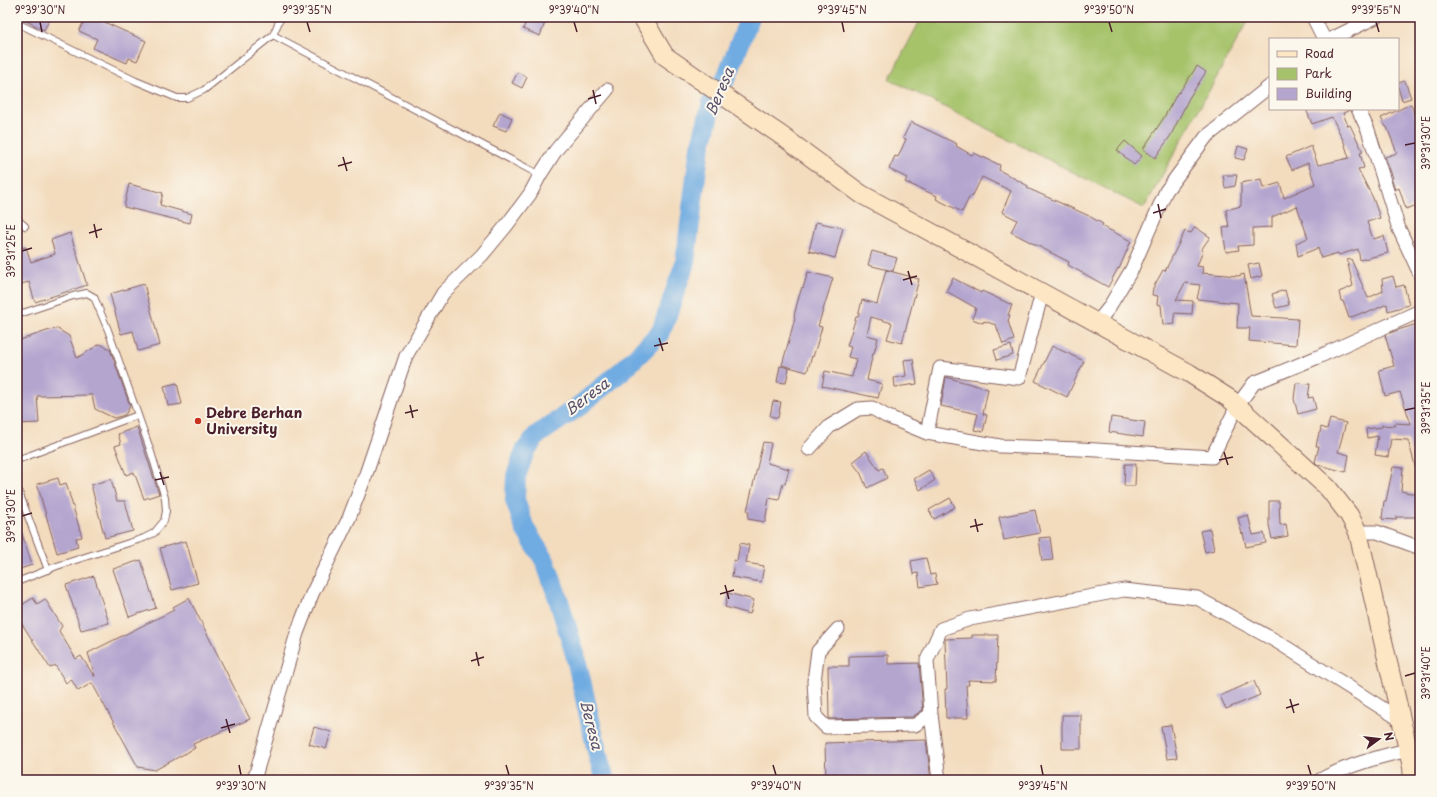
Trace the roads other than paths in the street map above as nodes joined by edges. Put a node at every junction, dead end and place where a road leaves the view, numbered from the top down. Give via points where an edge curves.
1 (281, 17) edge
2 (642, 17) edge
3 (1313, 17) edge
4 (1376, 17) edge
5 (17, 22) edge
6 (273, 35) junction
7 (1324, 38) edge
8 (1333, 38) edge
9 (1269, 87) edge
10 (607, 90) dead end
11 (1358, 110) edge
12 (540, 175) junction
13 (17, 219) edge
14 (25, 226) dead end
15 (1420, 274) edge
16 (1042, 293) junction
17 (1420, 311) edge
18 (17, 315) edge
19 (1097, 323) junction
20 (1238, 406) junction
21 (138, 414) junction
22 (927, 433) junction
23 (809, 449) dead end
24 (17, 460) edge
25 (17, 487) edge
26 (1358, 532) junction
27 (1420, 548) edge
28 (48, 570) junction
29 (17, 582) edge
30 (838, 630) dead end
31 (931, 714) junction
32 (1401, 720) junction
33 (1414, 749) edge
34 (1415, 776) edge
35 (254, 780) edge
36 (939, 780) edge
37 (1320, 780) edge

1 - 6 lane
2 - 16 main road via 665,56 861,194
3 - 7 street
4 - 8 street
5 - 6 lane via 136,81 177,98 187,98 204,90
6 - 12 lane
9 - 19 street via 1206,137 1166,191 1132,269
10 - 12 street via 556,150
11 - 15 street via 1368,130 1399,229
12 - 35 street via 530,194 501,232 444,293 406,356 366,474 297,633
13 - 14 lane
16 - 19 main road
16 - 22 street via 1019,378 940,368
17 - 20 street via 1254,383
18 - 21 lane via 72,296 87,293 94,297
19 - 20 main road via 1189,373
20 - 22 street via 1212,457 1080,448 1000,446
20 - 26 main road via 1328,488 1349,515
21 - 24 lane
21 - 28 lane via 165,498 164,520 154,533 144,538
22 - 23 street via 872,408 858,409 830,426
25 - 28 lane
26 - 27 street via 1376,532
26 - 32 main road
28 - 29 lane
30 - 31 street via 818,651 814,682 816,717 826,727 915,725
31 - 32 street via 927,660 941,629 970,619 1124,590 1197,598 1276,641
31 - 36 street
32 - 33 main road
33 - 34 main road
33 - 37 street via 1352,766

